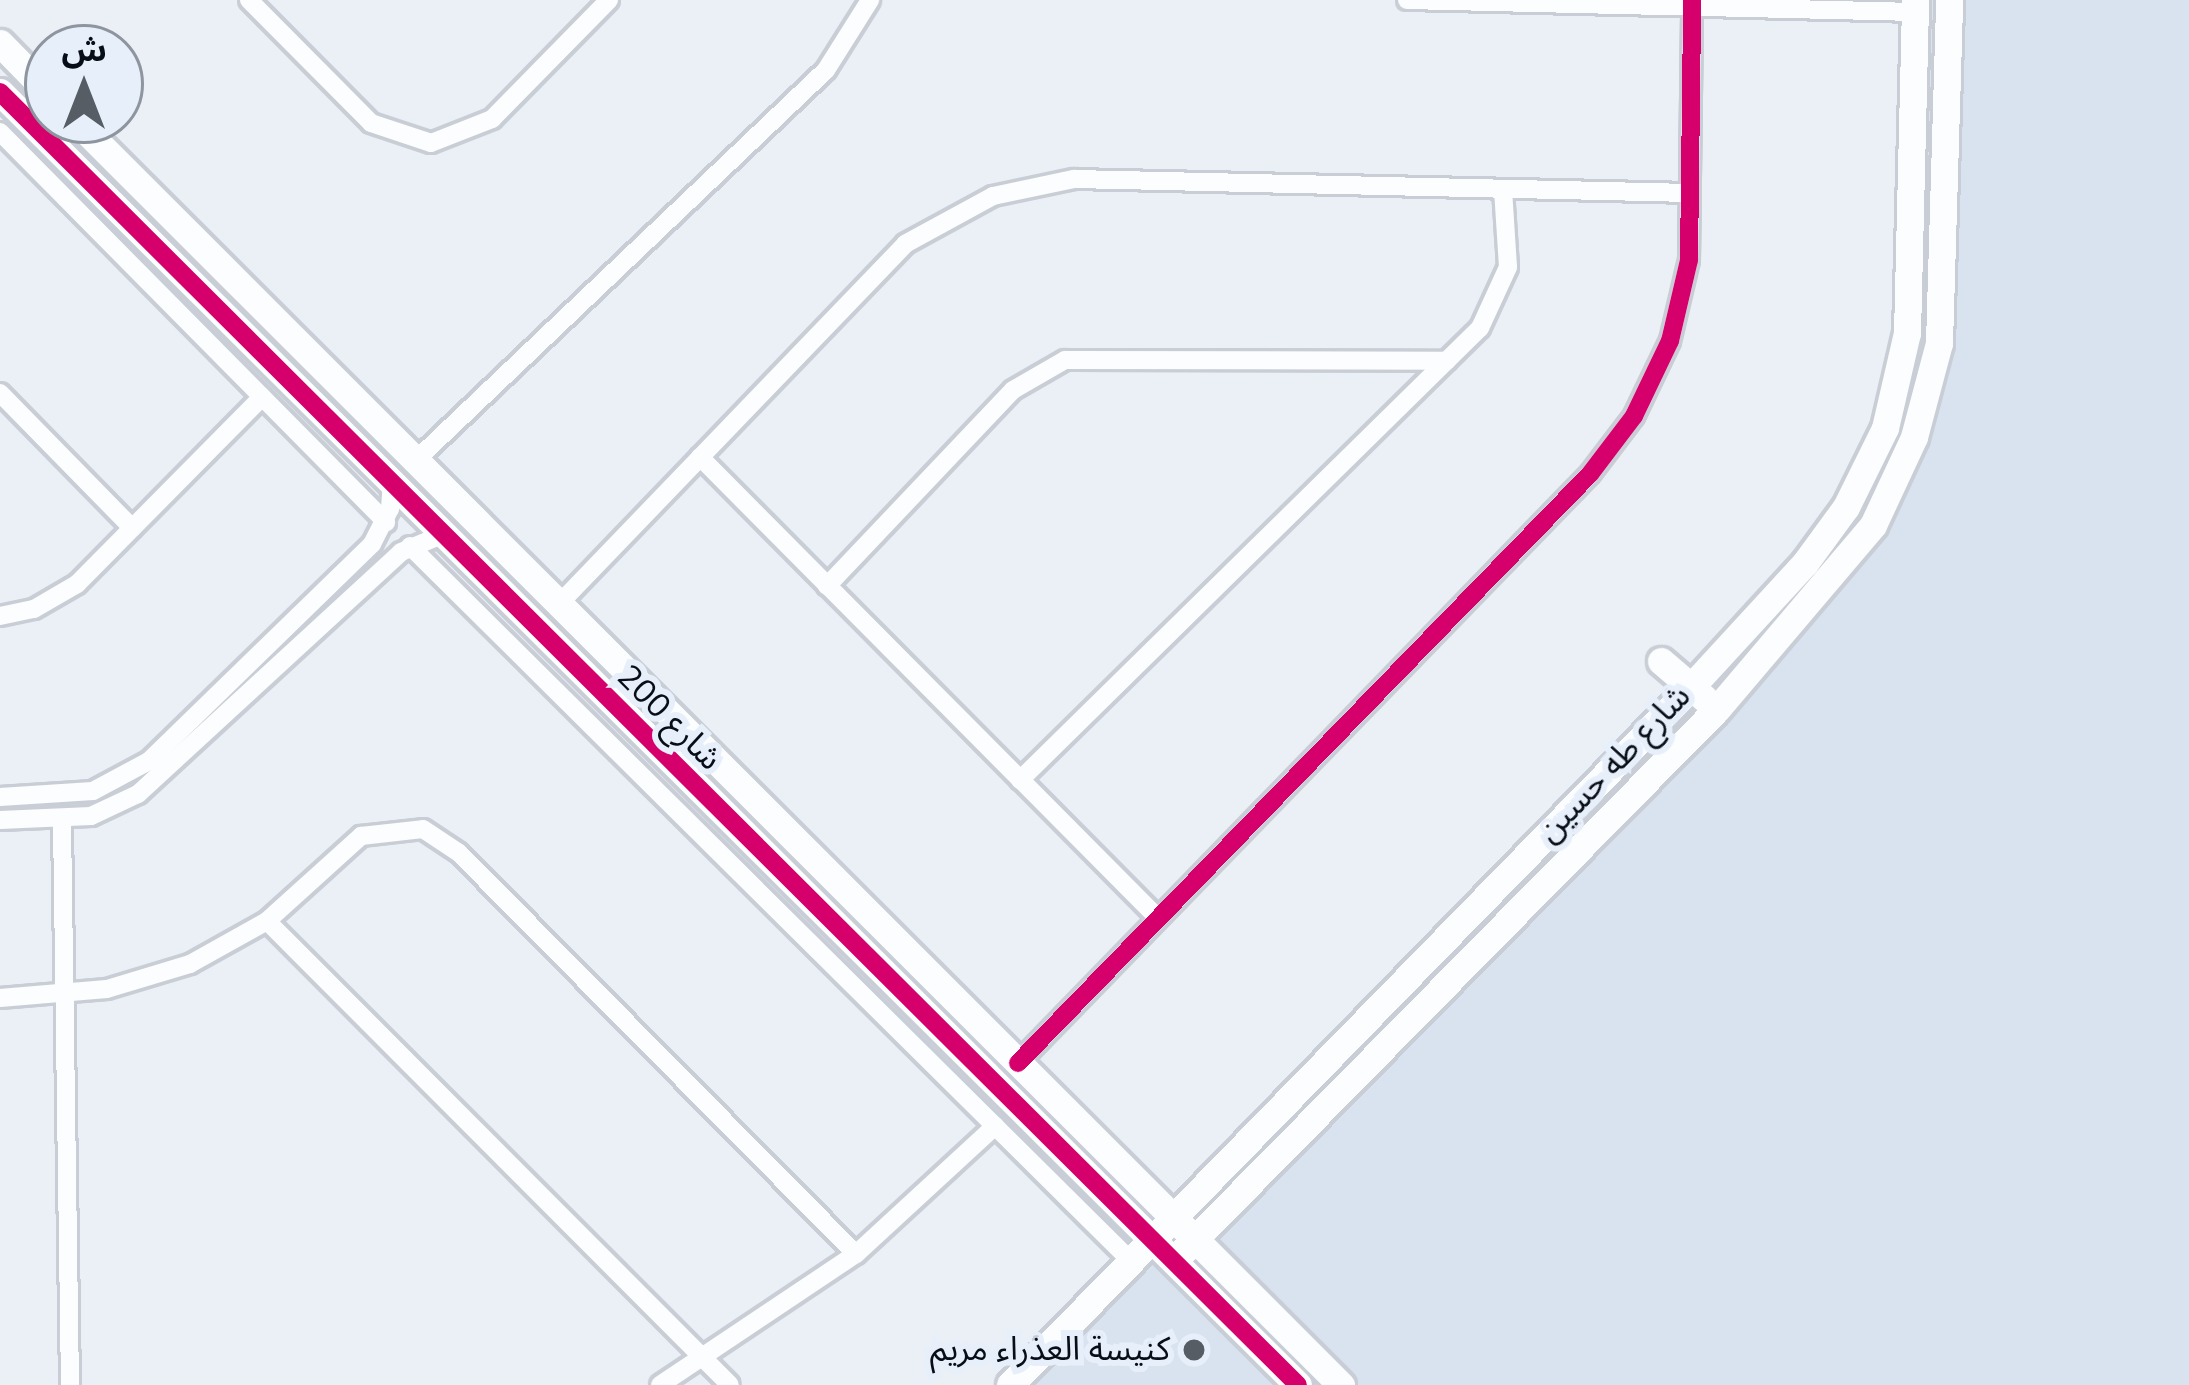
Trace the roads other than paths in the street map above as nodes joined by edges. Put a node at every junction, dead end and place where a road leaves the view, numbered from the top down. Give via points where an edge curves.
1 (249, 0) edge
2 (609, 0) edge
3 (870, 0) edge
4 (1407, 0) edge
5 (1949, 0) edge
6 (1692, 3) edge
7 (1915, 6) edge
8 (0, 43) edge
9 (24, 68) edge
10 (0, 92) edge
11 (0, 132) edge
12 (99, 144) edge
13 (1503, 189) junction
14 (1690, 193) junction
15 (1447, 361) junction
16 (0, 393) edge
17 (262, 397) junction
18 (700, 458) junction
19 (416, 461) junction
20 (392, 483) junction
21 (386, 522) junction
22 (132, 528) junction
23 (444, 534) junction
24 (410, 546) junction
25 (827, 586) junction
26 (559, 604) junction
27 (0, 616) edge
28 (1661, 662) dead end
29 (1691, 687) junction
30 (1717, 709) junction
31 (1020, 780) junction
32 (0, 797) edge
33 (0, 820) edge
34 (62, 820) junction
35 (1158, 918) junction
36 (268, 921) junction
37 (64, 994) junction
38 (0, 998) edge
39 (1018, 1063) junction
40 (995, 1126) junction
41 (1174, 1219) junction
42 (1195, 1239) junction
43 (856, 1254) junction
44 (1151, 1256) junction
45 (705, 1361) junction
46 (70, 1385) edge
47 (660, 1385) edge
48 (730, 1385) edge
49 (1010, 1385) edge
50 (1298, 1385) edge
51 (1341, 1385) edge

1 - 2 street via 371,123 431,143 492,119
3 - 19 street via 826,70
4 - 6 street
5 - 30 street, شارع طه حسين via 1942,323 1914,437 1852,556
6 - 7 street
6 - 14 street
7 - 29 street, شارع طه حسين via 1913,262 1895,399 1872,459 1825,538
8 - 9 street
10 - 20 street, شارع 200
11 - 17 street
12 - 19 street, شارع 200
13 - 14 street
13 - 15 street via 1511,235 1503,283 1480,328
13 - 18 street via 1074,179 993,196 905,244
14 - 35 street via 1678,314 1621,436
15 - 25 street via 1094,355 1051,365 1003,400
15 - 31 street
16 - 22 street
17 - 21 street
17 - 22 street
18 - 25 street
18 - 26 street
19 - 26 street, شارع 200
20 - 21 street
20 - 23 street, شارع 200
21 - 32 street via 132,774 72,796
22 - 27 street via 57,599
23 - 24 street
23 - 44 street, شارع 200
24 - 34 street via 138,794
24 - 40 street
25 - 31 street
26 - 39 street, شارع 200
28 - 29 street
29 - 30 street
29 - 41 street, شارع طه حسين
30 - 42 street, شارع طه حسين
31 - 35 street
33 - 34 street
34 - 37 street
35 - 39 street
36 - 37 street via 149,979
36 - 43 street via 361,836 402,826 443,839
36 - 45 street
37 - 38 street
37 - 46 street
39 - 41 street, شارع 200
40 - 43 street
40 - 44 street
41 - 42 street, شارع 200
41 - 44 street, شارع طه حسين
42 - 44 street, شارع طه حسين
42 - 51 street, شارع 200
43 - 45 street
44 - 49 street, شارع طه حسين
44 - 50 street, شارع 200
45 - 47 street
45 - 48 street

